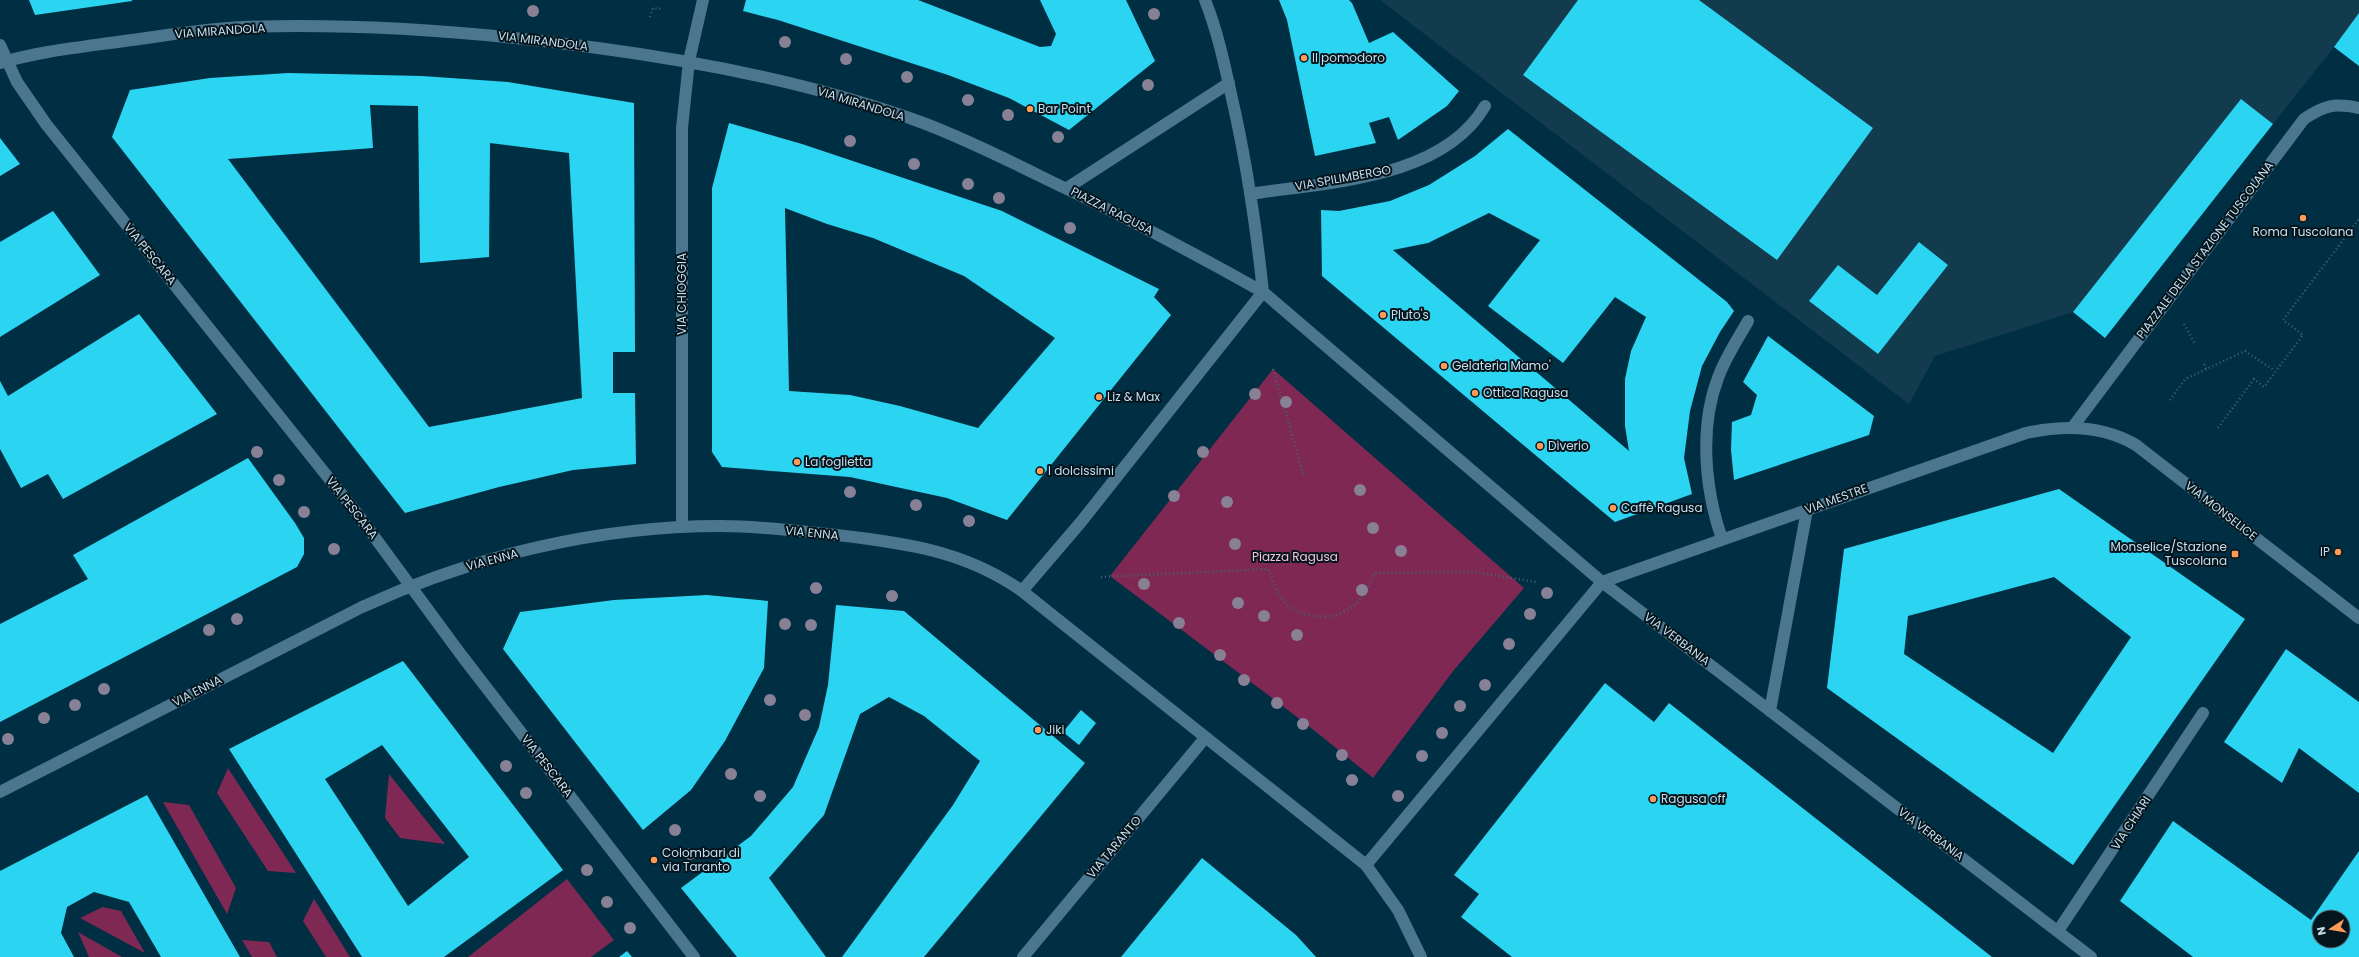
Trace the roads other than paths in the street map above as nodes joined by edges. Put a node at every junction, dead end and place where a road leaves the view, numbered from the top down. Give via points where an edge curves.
1 (703, 0) edge
2 (1205, 0) edge
3 (0, 45) edge
4 (689, 61) junction
5 (3, 62) edge
6 (1228, 83) junction
7 (1486, 106) dead end
8 (2359, 108) edge
9 (1067, 188) junction
10 (1250, 194) junction
11 (1263, 292) junction
12 (1748, 321) dead end
13 (2072, 428) junction
14 (1806, 510) junction
15 (682, 527) junction
16 (1722, 539) junction
17 (1602, 582) junction
18 (411, 585) junction
19 (1022, 591) junction
20 (2359, 618) edge
21 (1770, 711) junction
22 (2203, 713) dead end
23 (1205, 738) junction
24 (0, 792) edge
25 (1366, 865) junction
26 (2058, 932) junction
27 (694, 957) edge
28 (1023, 957) edge
29 (1421, 957) edge
30 (2091, 957) edge

1 - 4 street, VIA CHIOGGIA
2 - 6 street
3 - 5 street, VIA PESCARA
4 - 5 street, VIA MIRANDOLA via 500,35 239,27 53,51
4 - 9 street, VIA MIRANDOLA via 801,86 923,123 967,140
4 - 15 street, VIA CHIOGGIA via 682,128
5 - 18 street, VIA PESCARA via 46,124 359,516
6 - 9 street, PIAZZA RAGUSA
6 - 10 street
7 - 10 street, VIA SPILIMBERGO via 1475,123 1460,137 1429,155 1398,168 1366,176
8 - 13 street, PIAZZALE DELLA STAZIONE TUSCOLANA via 2339,104 2321,108 2304,118
9 - 11 street, PIAZZA RAGUSA via 1191,251
10 - 11 street
11 - 17 street, PIAZZA RAGUSA
11 - 19 street via 1081,522
12 - 16 street via 1718,377 1710,409 1710,496
13 - 14 street, VIA MESTRE via 2026,433
13 - 20 street, VIA MONSELICE via 2116,434 2136,445
14 - 16 street, VIA MESTRE
14 - 21 street
15 - 18 street, VIA ENNA via 557,543 479,563
15 - 19 street, VIA ENNA via 724,526 789,530 906,545 955,556 977,564
16 - 17 street, VIA MESTRE
17 - 21 street, VIA VERBANIA
17 - 25 street
18 - 24 street, VIA ENNA via 362,607
18 - 27 street, VIA PESCARA via 462,656
19 - 23 street
21 - 26 street, VIA VERBANIA
22 - 26 street, VIA CHIARI
23 - 25 street
23 - 28 street, VIA TARANTO
25 - 29 street via 1398,910
26 - 30 street, VIA VERBANIA

